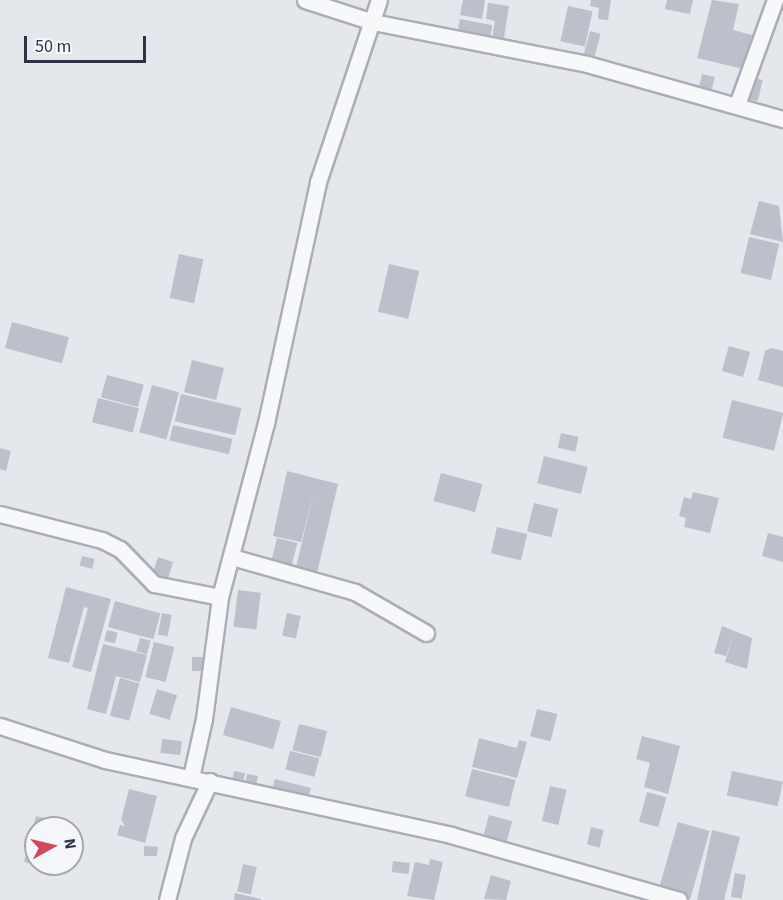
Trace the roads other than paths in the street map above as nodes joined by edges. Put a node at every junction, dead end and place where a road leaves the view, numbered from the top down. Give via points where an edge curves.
1 (305, 0) edge
2 (379, 0) edge
3 (776, 0) edge
4 (373, 22) junction
5 (738, 102) junction
6 (783, 118) edge
7 (0, 514) edge
8 (232, 557) junction
9 (220, 597) junction
10 (426, 633) dead end
11 (0, 726) edge
12 (191, 777) junction
13 (210, 782) junction
14 (167, 900) edge
15 (679, 900) edge

1 - 4 street
2 - 4 street
3 - 5 street
4 - 5 street via 587,64 709,101
4 - 8 street via 323,161
5 - 6 street
7 - 9 street via 102,540 120,549 154,584
8 - 9 street
8 - 10 street via 355,591
9 - 12 street via 204,719
11 - 12 street via 105,760
12 - 13 street
13 - 14 street via 186,829
13 - 15 street via 451,835

